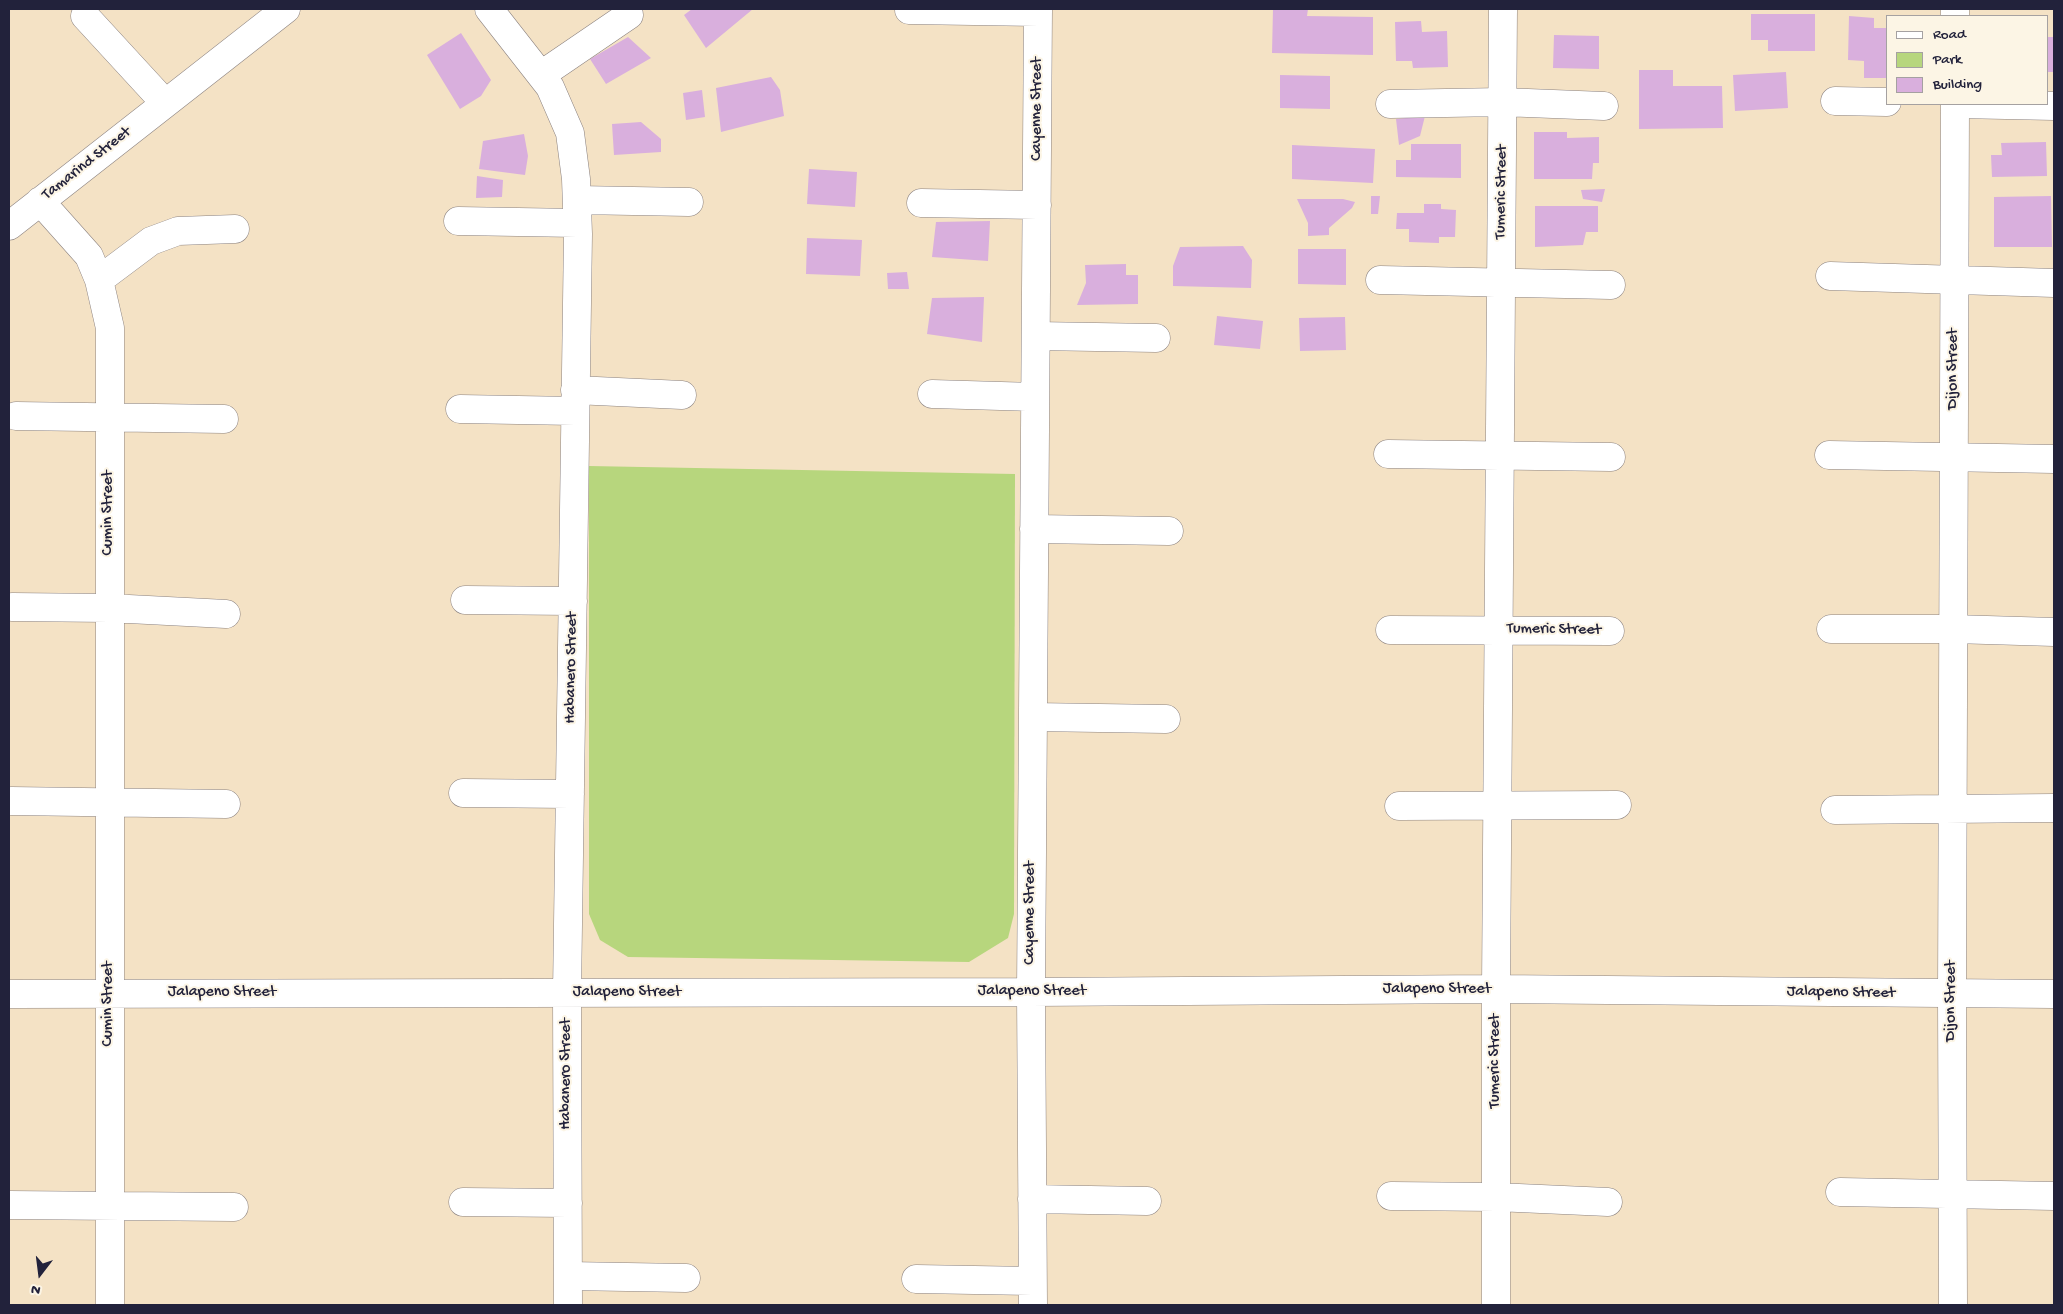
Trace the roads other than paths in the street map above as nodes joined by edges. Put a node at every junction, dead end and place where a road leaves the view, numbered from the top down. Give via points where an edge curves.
1 (286, 9) edge
2 (489, 9) edge
3 (1503, 9) edge
4 (909, 10) dead end
5 (1038, 10) edge
6 (629, 15) dead end
7 (85, 16) dead end
8 (541, 75) junction
9 (1835, 101) dead end
10 (1502, 102) junction
11 (1886, 102) edge
12 (164, 103) junction
13 (1390, 104) dead end
14 (1956, 105) edge
15 (2005, 105) edge
16 (1604, 106) dead end
17 (2054, 106) edge
18 (40, 201) junction
19 (690, 202) dead end
20 (921, 203) dead end
21 (1037, 205) junction
22 (577, 211) junction
23 (458, 221) dead end
24 (9, 226) edge
25 (235, 229) dead end
26 (1830, 276) dead end
27 (99, 280) junction
28 (1380, 280) dead end
29 (1954, 280) junction
30 (1501, 282) junction
31 (2054, 283) edge
32 (1611, 286) dead end
33 (1036, 336) junction
34 (1156, 338) dead end
35 (932, 394) dead end
36 (682, 395) dead end
37 (1035, 397) junction
38 (575, 400) junction
39 (460, 409) dead end
40 (16, 416) dead end
41 (109, 417) junction
42 (224, 419) dead end
43 (1388, 454) dead end
44 (1829, 454) dead end
45 (1500, 455) junction
46 (1611, 457) dead end
47 (1954, 457) junction
48 (2054, 459) edge
49 (1034, 529) junction
50 (1169, 531) dead end
51 (465, 600) dead end
52 (572, 601) junction
53 (12, 607) dead end
54 (109, 608) junction
55 (226, 614) dead end
56 (1498, 629) junction
57 (1831, 629) dead end
58 (1953, 629) junction
59 (1390, 630) dead end
60 (1610, 631) dead end
61 (2054, 632) edge
62 (1033, 717) junction
63 (1166, 719) dead end
64 (463, 793) dead end
65 (570, 794) junction
66 (11, 801) dead end
67 (110, 802) junction
68 (226, 804) dead end
69 (1497, 805) junction
70 (1617, 805) dead end
71 (1399, 806) dead end
72 (1953, 808) junction
73 (2054, 808) edge
74 (1835, 810) dead end
75 (1496, 989) junction
76 (1031, 992) junction
77 (109, 993) junction
78 (567, 993) junction
79 (9, 994) edge
80 (1952, 994) junction
81 (2054, 994) edge
82 (1840, 1192) dead end
83 (1953, 1194) junction
84 (1391, 1196) dead end
85 (2054, 1196) edge
86 (1496, 1197) junction
87 (1032, 1199) junction
88 (1146, 1201) dead end
89 (463, 1202) dead end
90 (1608, 1202) dead end
91 (568, 1203) junction
92 (9, 1205) edge
93 (110, 1206) junction
94 (234, 1207) dead end
95 (568, 1276) junction
96 (686, 1278) dead end
97 (916, 1278) dead end
98 (1032, 1293) edge
99 (110, 1305) edge
100 (568, 1305) edge
101 (1496, 1305) edge
102 (1953, 1305) edge

1 - 12 street, Tamarind Street
2 - 8 street, Habanero Street
3 - 10 street, Tumeric Street
4 - 5 street, Cayenne Street
5 - 21 street, Cayenne Street
6 - 8 street
7 - 12 street
8 - 22 street, Habanero Street via 550,87 570,133
9 - 11 street
10 - 13 street
10 - 16 street
10 - 30 street, Tumeric Street
12 - 18 street, Tamarind Street
14 - 29 street, Dijon Street
15 - 17 street, Dijon Street
18 - 24 street, Tamarind Street
18 - 27 street, Cumin Street via 89,256
19 - 22 street
20 - 21 street
21 - 33 street, Cayenne Street
22 - 23 street
22 - 38 street, Habanero Street
25 - 27 street via 178,231 151,241
26 - 29 street
27 - 41 street, Cumin Street via 110,328
28 - 30 street
29 - 31 street
29 - 47 street, Dijon Street
30 - 32 street
30 - 45 street, Tumeric Street
33 - 34 street
33 - 37 street, Cayenne Street
35 - 37 street
36 - 38 street
37 - 49 street, Cayenne Street
38 - 39 street
38 - 52 street, Habanero Street
40 - 41 street
41 - 42 street
41 - 54 street, Cumin Street
43 - 45 street
44 - 47 street
45 - 46 street
45 - 56 street, Tumeric Street
47 - 48 street
47 - 58 street, Dijon Street
49 - 50 street
49 - 62 street, Cayenne Street
51 - 52 street, Habanero Street
52 - 65 street, Habanero Street
53 - 54 street
54 - 55 street
54 - 67 street, Cumin Street
56 - 59 street, Tumeric Street
56 - 60 street, Tumeric Street
56 - 69 street, Tumeric Street
57 - 58 street
58 - 61 street
58 - 72 street, Dijon Street
62 - 63 street
62 - 76 street, Cayenne Street
64 - 65 street
65 - 78 street, Habanero Street
66 - 67 street
67 - 68 street
67 - 77 street, Cumin Street
69 - 70 street
69 - 71 street
69 - 75 street, Tumeric Street
72 - 73 street
72 - 74 street
72 - 80 street, Dijon Street
75 - 76 street, Jalapeno Street
75 - 80 street, Jalapeno Street
75 - 86 street, Tumeric Street
76 - 78 street, Jalapeno Street
76 - 87 street, Cayenne Street
77 - 78 street, Jalapeno Street
77 - 79 street, Jalapeno Street
77 - 93 street, Cumin Street
78 - 91 street, Habanero Street
80 - 81 street, Jalapeno Street
80 - 83 street, Dijon Street
82 - 83 street
83 - 85 street
83 - 102 street, Dijon Street
84 - 86 street
86 - 90 street
86 - 101 street, Tumeric Street
87 - 88 street
87 - 98 street, Cayenne Street
89 - 91 street
91 - 95 street, Habanero Street
92 - 93 street
93 - 94 street
93 - 99 street, Cumin Street
95 - 96 street
95 - 100 street, Habanero Street
97 - 98 street, Cayenne Street

